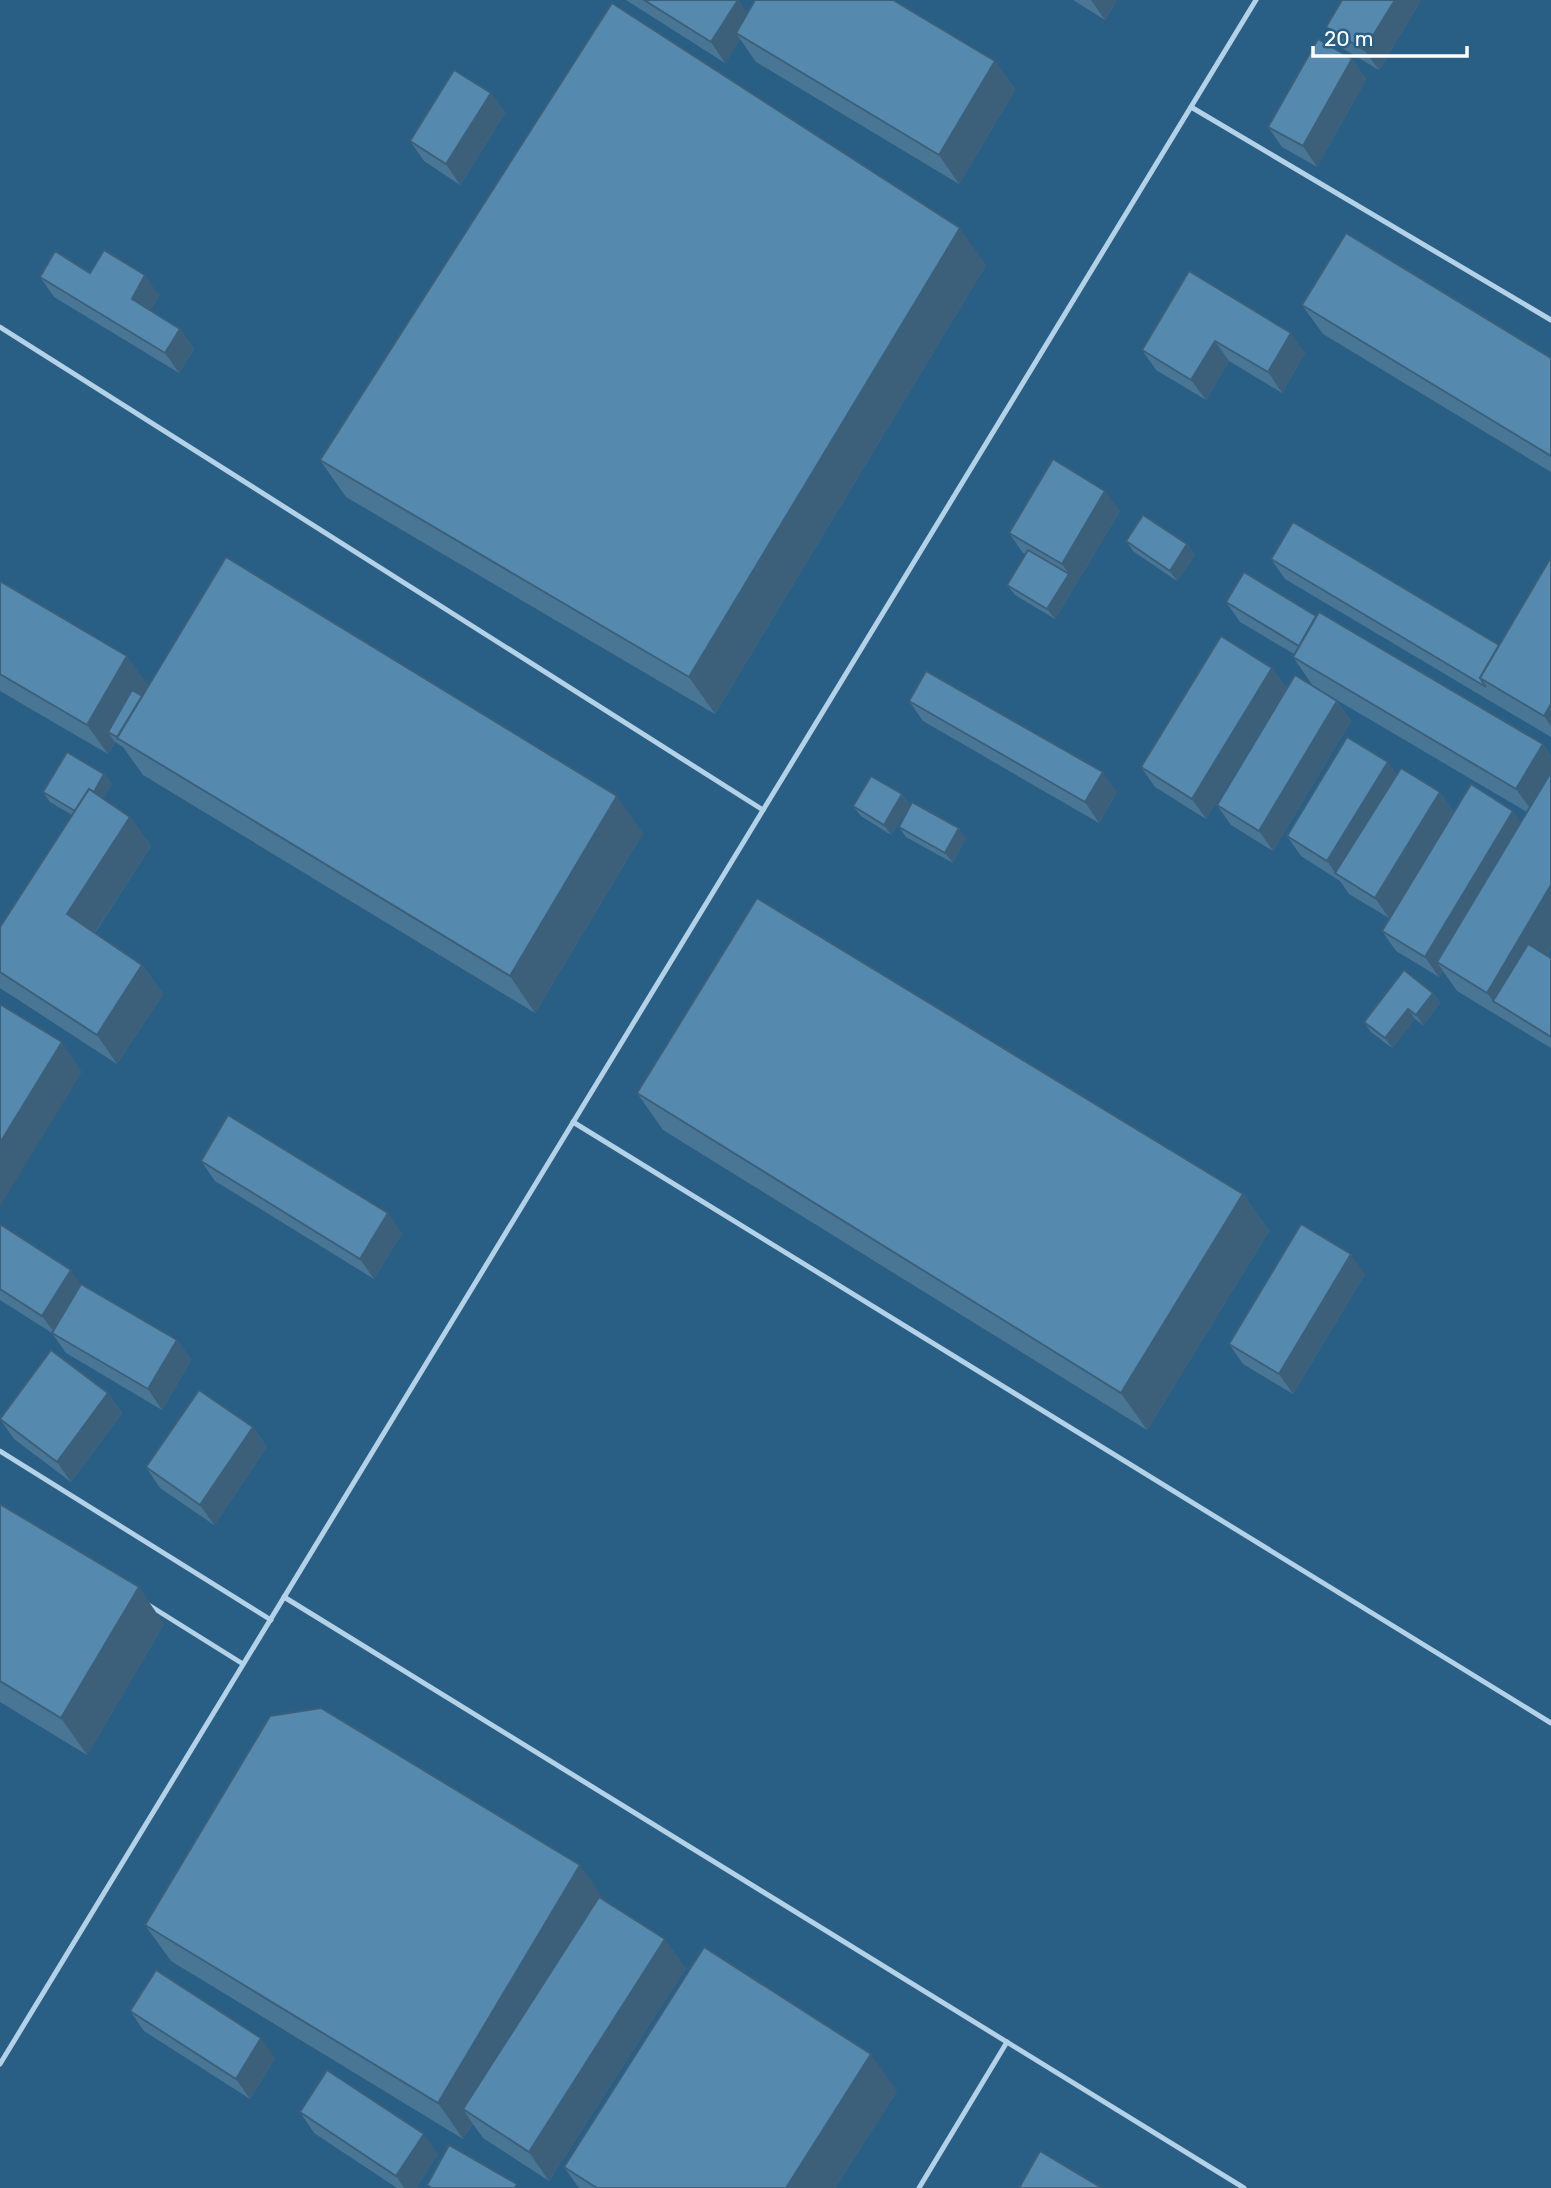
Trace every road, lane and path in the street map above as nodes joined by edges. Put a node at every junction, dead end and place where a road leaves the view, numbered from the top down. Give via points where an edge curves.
1 (1256, 0) edge
2 (1191, 107) junction
3 (1551, 320) edge
4 (0, 327) edge
5 (763, 810) junction
6 (573, 1122) junction
7 (0, 1451) edge
8 (135, 1596) edge
9 (284, 1597) junction
10 (271, 1620) junction
11 (243, 1664) junction
12 (1551, 1723) edge
13 (1007, 2042) junction
14 (0, 2064) edge
15 (919, 2188) edge
16 (1244, 2188) edge

1 - 2 lane
2 - 3 lane
2 - 5 lane
4 - 5 lane
5 - 6 lane
6 - 9 lane
6 - 12 lane
7 - 10 lane
8 - 11 lane
9 - 10 lane
9 - 13 lane
10 - 11 lane
11 - 14 lane
13 - 15 lane
13 - 16 lane

